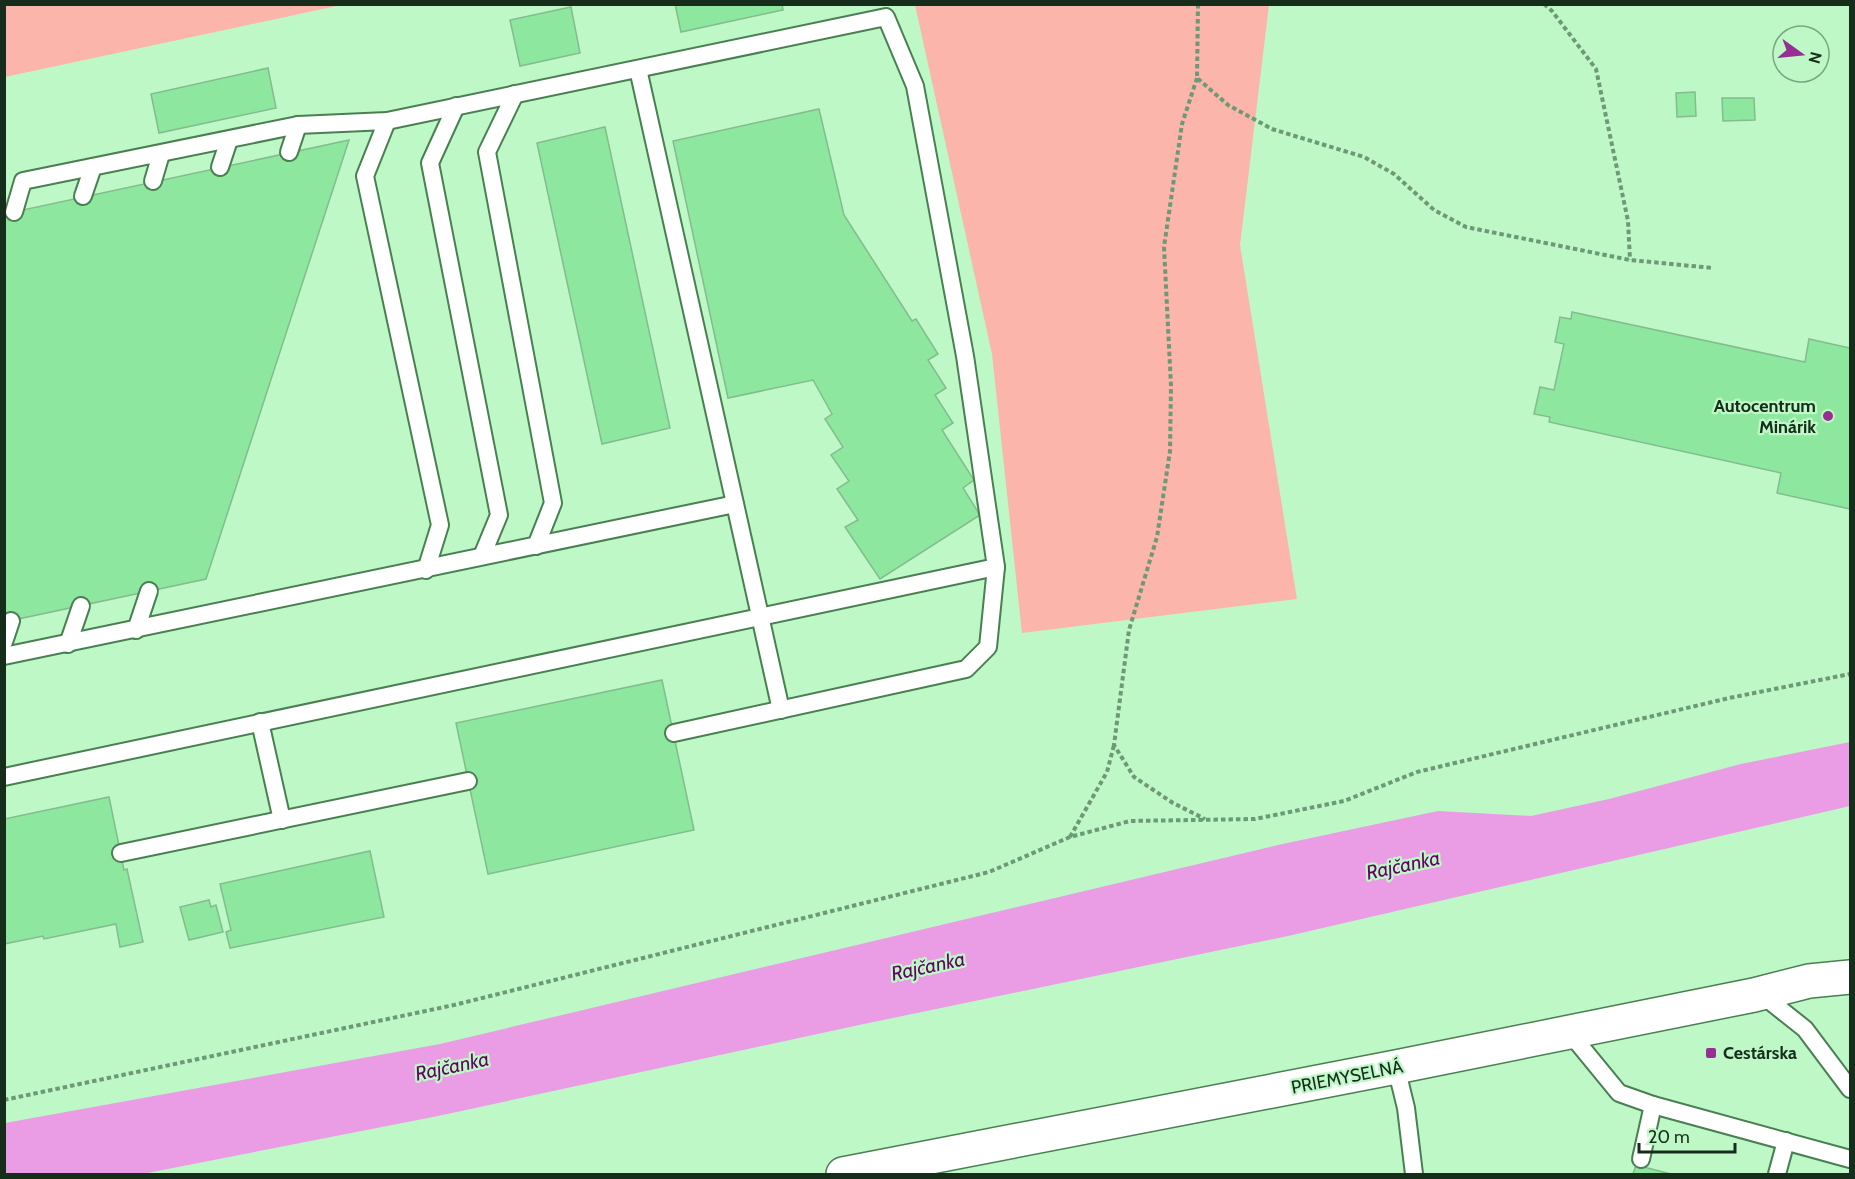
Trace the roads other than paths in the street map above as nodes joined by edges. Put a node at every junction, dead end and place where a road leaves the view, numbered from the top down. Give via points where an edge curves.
1 (638, 69) junction
2 (515, 94) junction
3 (456, 106) junction
4 (387, 120) junction
5 (298, 125) junction
6 (229, 140) junction
7 (289, 152) dead end
8 (161, 154) junction
9 (93, 167) junction
10 (220, 167) dead end
11 (153, 181) dead end
12 (83, 196) dead end
13 (14, 212) dead end
14 (735, 504) junction
15 (537, 546) junction
16 (482, 556) junction
17 (996, 567) junction
18 (426, 570) junction
19 (149, 591) dead end
20 (81, 606) dead end
21 (760, 616) junction
22 (12, 621) dead end
23 (136, 630) junction
24 (4, 642) edge
25 (68, 644) junction
26 (4, 656) edge
27 (781, 710) junction
28 (260, 722) junction
29 (674, 733) dead end
30 (4, 777) edge
31 (468, 781) dead end
32 (282, 820) junction
33 (121, 853) dead end
34 (1851, 978) edge
35 (1760, 993) junction
36 (1569, 1032) junction
37 (1396, 1067) junction
38 (1851, 1089) edge
39 (1653, 1105) junction
40 (1786, 1141) junction
41 (1641, 1159) dead end
42 (1851, 1159) edge
43 (843, 1174) edge
44 (1414, 1174) edge
45 (1777, 1174) edge

1 - 2 lane
1 - 14 lane
1 - 17 lane via 886,17 915,86 965,356
2 - 3 lane
2 - 15 lane via 487,152 553,503
3 - 4 lane
3 - 16 lane via 430,163 499,514
4 - 5 lane
4 - 18 lane via 365,176 440,525
5 - 6 lane
5 - 7 lane
6 - 8 lane
6 - 10 lane
8 - 9 lane
8 - 11 lane
9 - 12 lane
9 - 13 lane via 23,181
14 - 15 lane
14 - 21 lane
15 - 16 lane
16 - 18 lane
17 - 21 lane
17 - 27 lane via 988,647 966,669
18 - 23 lane
19 - 23 lane
20 - 25 lane
21 - 27 lane
21 - 28 lane
22 - 24 lane
23 - 25 lane
25 - 26 lane
27 - 29 lane
28 - 30 lane
28 - 32 lane
31 - 32 lane
32 - 33 lane
34 - 35 street, PRIEMYSELNÁ via 1809,981
35 - 36 street, PRIEMYSELNÁ
35 - 38 lane via 1805,1029
36 - 37 street, PRIEMYSELNÁ
36 - 39 lane via 1619,1093
37 - 43 street, PRIEMYSELNÁ
37 - 44 lane via 1406,1108
39 - 40 lane
39 - 41 lane
40 - 42 lane
40 - 45 lane

